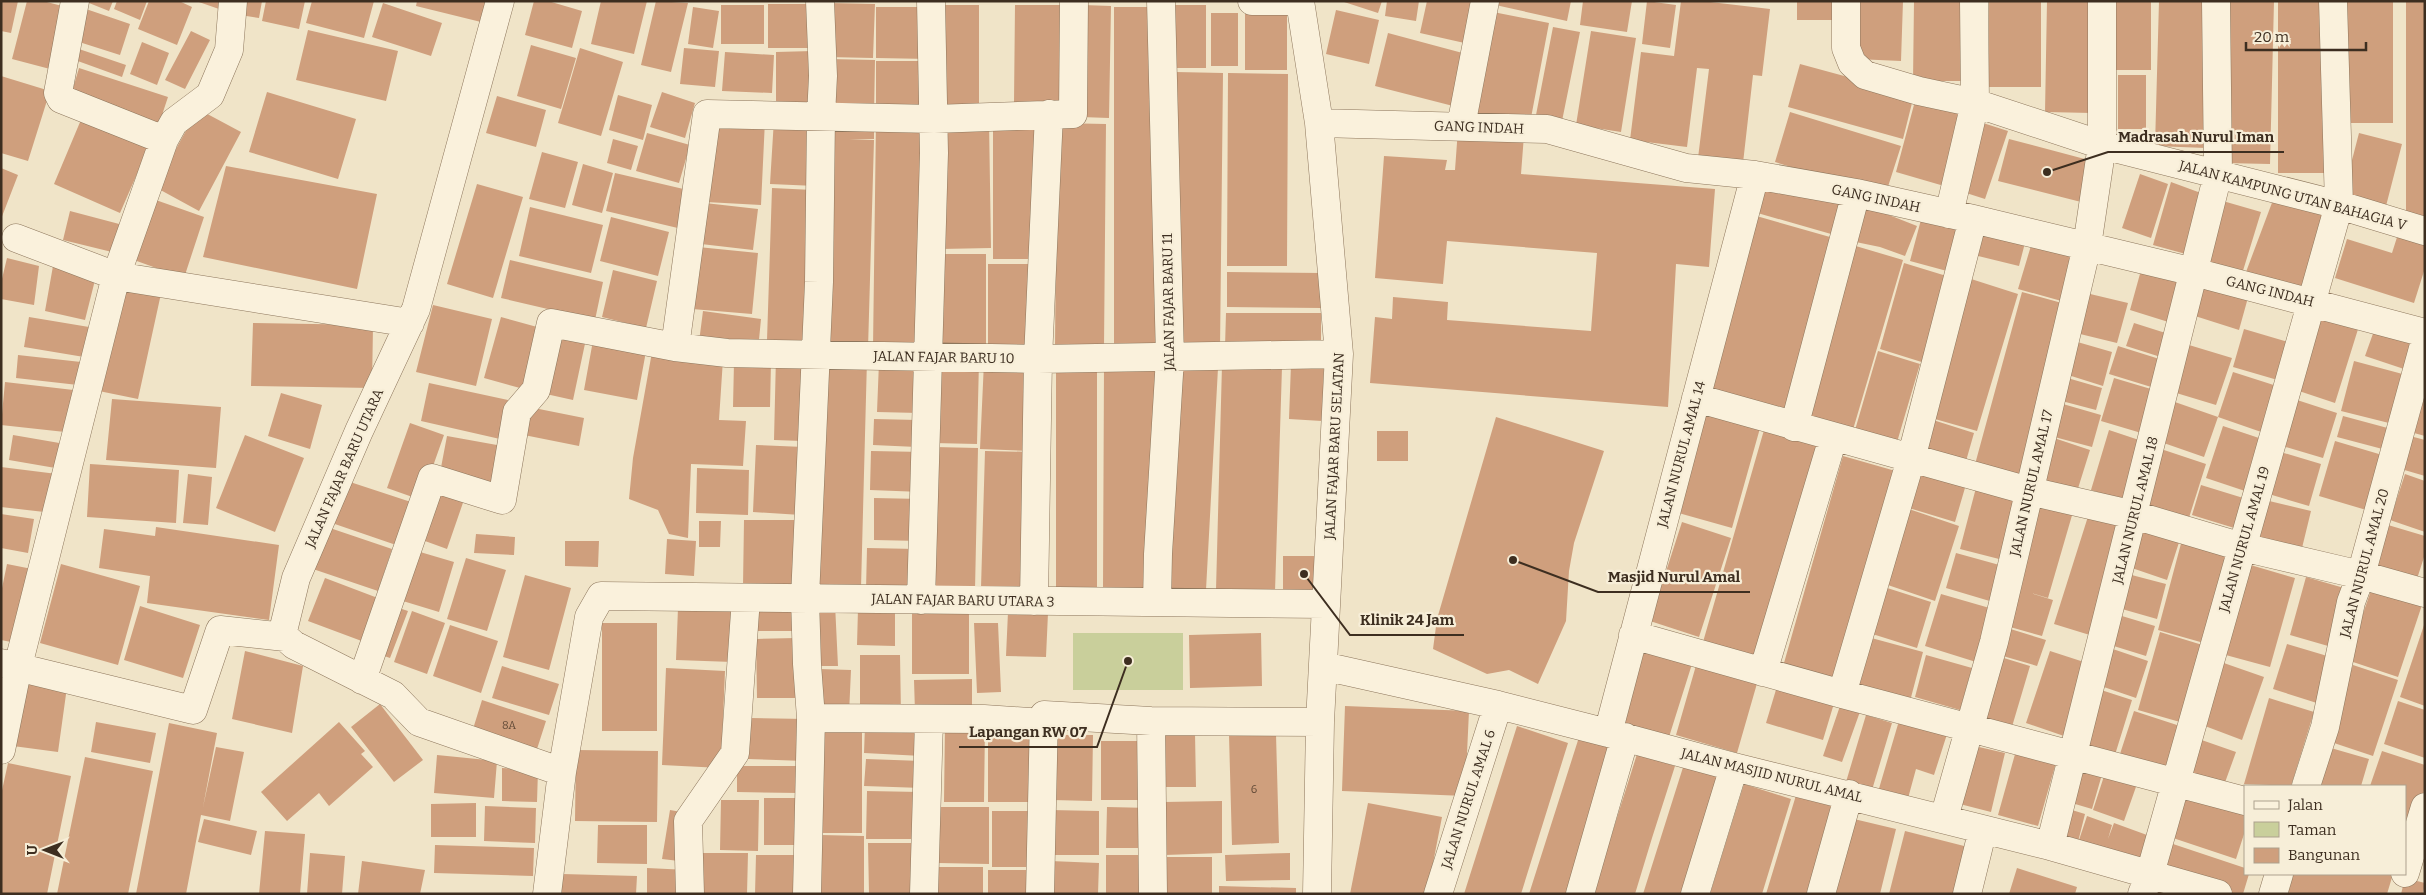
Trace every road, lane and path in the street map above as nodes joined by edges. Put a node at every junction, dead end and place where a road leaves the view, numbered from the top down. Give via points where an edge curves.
1 (75, 1) edge
2 (234, 1) edge
3 (500, 1) edge
4 (820, 1) edge
5 (931, 1) edge
6 (1074, 1) edge
7 (1161, 1) edge
8 (1252, 1) edge
9 (1300, 1) edge
10 (1485, 1) edge
11 (1846, 1) edge
12 (1974, 1) edge
13 (2102, 1) edge
14 (2216, 1) edge
15 (2333, 1) edge
16 (1975, 103) junction
17 (1049, 114) junction
18 (821, 116) junction
19 (934, 119) junction
20 (1319, 123) junction
21 (1461, 126) junction
22 (164, 140) junction
23 (2102, 145) junction
24 (2218, 174) junction
25 (1755, 175) junction
26 (1856, 194) junction
27 (2340, 205) junction
28 (1961, 217) junction
29 (2425, 231) edge
30 (16, 238) dead end
31 (2087, 246) junction
32 (2194, 272) junction
33 (116, 276) junction
34 (2312, 302) junction
35 (410, 323) junction
36 (2425, 333) edge
37 (2425, 341) edge
38 (675, 346) junction
39 (815, 354) junction
40 (1340, 354) junction
41 (928, 358) junction
42 (1170, 358) junction
43 (1038, 359) junction
44 (1696, 398) junction
45 (1794, 427) junction
46 (1833, 438) junction
47 (1911, 459) junction
48 (2029, 491) junction
49 (2134, 515) junction
50 (2242, 547) junction
51 (2361, 575) junction
52 (2425, 593) edge
53 (746, 598) junction
54 (805, 598) junction
55 (921, 600) junction
56 (1034, 601) junction
57 (1158, 602) junction
58 (1326, 604) junction
59 (1633, 635) junction
60 (285, 637) junction
61 (10, 664) edge
62 (1323, 666) junction
63 (1763, 672) junction
64 (362, 680) junction
65 (1842, 694) junction
66 (1498, 705) junction
67 (811, 718) junction
68 (929, 720) junction
69 (1151, 721) junction
70 (1320, 722) junction
71 (1044, 723) junction
72 (1970, 729) junction
73 (1617, 735) junction
74 (1, 750) edge
75 (2073, 756) junction
76 (1734, 767) junction
77 (562, 772) junction
78 (2175, 783) junction
79 (2306, 785) edge
80 (1849, 794) junction
81 (2244, 801) edge
82 (2425, 807) edge
83 (1944, 818) junction
84 (1983, 829) junction
85 (2050, 846) junction
86 (2414, 846) edge
87 (2406, 870) edge
88 (2279, 875) edge
89 (2404, 875) edge
90 (2146, 884) edge
91 (547, 894) edge
92 (690, 894) edge
93 (807, 894) edge
94 (924, 894) edge
95 (1040, 894) edge
96 (1153, 894) edge
97 (1317, 894) edge
98 (1438, 894) edge
99 (1580, 894) edge
100 (1695, 894) edge
101 (1821, 894) edge
102 (1967, 894) edge
103 (2218, 894) edge
104 (2272, 894) edge
105 (2398, 894) edge

1 - 22 street via 58,93 61,99
2 - 22 street via 229,50 210,96 174,122
3 - 35 street, JALAN FAJAR BARU UTARA
4 - 18 street
5 - 19 street
6 - 17 street via 1073,114
7 - 42 street, JALAN FAJAR BARU 11
8 - 9 street
9 - 20 street, JALAN FAJAR BARU SELATAN
10 - 21 street
11 - 16 street, JALAN KAMPUNG UTAN BAHAGIA V via 1846,48 1852,63 1865,75 1919,92
12 - 16 street
13 - 23 street, JALAN NURUL AMAL 17
14 - 24 street, JALAN NURUL AMAL 18
15 - 27 street, JALAN NURUL AMAL 19
16 - 23 street, JALAN KAMPUNG UTAN BAHAGIA V
16 - 28 street
17 - 19 street
17 - 43 street
18 - 19 street
18 - 38 street via 707,114
18 - 39 street
19 - 41 street
20 - 21 street, GANG INDAH
20 - 40 street, JALAN FAJAR BARU SELATAN
21 - 25 street, GANG INDAH via 1547,129 1686,168
22 - 33 street
23 - 24 street, JALAN KAMPUNG UTAN BAHAGIA V
23 - 31 street, JALAN NURUL AMAL 17
24 - 27 street, JALAN KAMPUNG UTAN BAHAGIA V
24 - 32 street, JALAN NURUL AMAL 18
25 - 26 street, GANG INDAH
25 - 44 street, JALAN NURUL AMAL 14
26 - 28 street, GANG INDAH
26 - 45 street
27 - 29 street, JALAN KAMPUNG UTAN BAHAGIA V
27 - 34 street, JALAN NURUL AMAL 19
28 - 31 street, GANG INDAH
28 - 47 street
30 - 33 street
31 - 32 street, GANG INDAH
31 - 48 street, JALAN NURUL AMAL 17
32 - 34 street, GANG INDAH
32 - 49 street, JALAN NURUL AMAL 18
33 - 35 street
33 - 61 street
34 - 36 street, GANG INDAH
34 - 50 street, JALAN NURUL AMAL 19
35 - 60 street, JALAN FAJAR BARU UTARA via 296,578 283,625
37 - 51 street, JALAN NURUL AMAL 20
38 - 39 street, JALAN FAJAR BARU 10 via 727,353
38 - 64 street, JALAN FAJAR BARU 10 via 551,323 536,390 517,412 502,500 432,478
39 - 41 street, JALAN FAJAR BARU 10
39 - 54 street
40 - 42 street, JALAN FAJAR BARU 10
40 - 58 street, JALAN FAJAR BARU SELATAN
41 - 43 street, JALAN FAJAR BARU 10
41 - 55 street
42 - 43 street, JALAN FAJAR BARU 10
42 - 57 street, JALAN FAJAR BARU 11
43 - 56 street
44 - 45 street
44 - 59 street, JALAN NURUL AMAL 14
45 - 46 street
46 - 47 street
46 - 63 street
47 - 48 street
47 - 65 street
48 - 49 street
48 - 72 street, JALAN NURUL AMAL 17
49 - 50 street
49 - 75 street, JALAN NURUL AMAL 18
50 - 51 street
50 - 78 street, JALAN NURUL AMAL 19
51 - 52 street
51 - 79 street, JALAN NURUL AMAL 20 via 2351,602 2325,727
53 - 54 street, JALAN FAJAR BARU UTARA 3
53 - 77 street, JALAN FAJAR BARU UTARA 3 via 601,596 589,617
53 - 92 street via 735,752 688,821
54 - 55 street, JALAN FAJAR BARU UTARA 3
54 - 67 street
55 - 56 street, JALAN FAJAR BARU UTARA 3
56 - 57 street, JALAN FAJAR BARU UTARA 3
57 - 58 street, JALAN FAJAR BARU UTARA 3
58 - 62 street, JALAN FAJAR BARU SELATAN
59 - 63 street
59 - 73 street, JALAN NURUL AMAL 14
60 - 61 street via 220,630 193,710
60 - 64 street via 294,645
61 - 74 street
62 - 66 street, JALAN MASJID NURUL AMAL
62 - 70 street, JALAN FAJAR BARU SELATAN
63 - 65 street
64 - 77 street via 393,695 419,722
65 - 72 street
66 - 73 street, JALAN MASJID NURUL AMAL
66 - 98 street, JALAN NURUL AMAL 6
67 - 68 street
67 - 93 street
68 - 71 street
68 - 94 street
69 - 70 street
69 - 71 street via 1044,716
69 - 96 street
70 - 97 street, JALAN FAJAR BARU SELATAN
71 - 95 street
72 - 75 street
72 - 83 street, JALAN NURUL AMAL 17
73 - 76 street, JALAN MASJID NURUL AMAL
73 - 99 street, JALAN NURUL AMAL 14
75 - 78 street
75 - 85 street, JALAN NURUL AMAL 18
76 - 80 street, JALAN MASJID NURUL AMAL
76 - 100 street
77 - 91 street
78 - 81 street
78 - 90 street, JALAN NURUL AMAL 19
80 - 83 street, JALAN MASJID NURUL AMAL
80 - 101 street
82 - 86 street
83 - 84 street, JALAN MASJID NURUL AMAL
84 - 85 street, JALAN MASJID NURUL AMAL
84 - 102 street
85 - 90 street, JALAN MASJID NURUL AMAL
86 - 87 street
88 - 104 street
89 - 105 street
90 - 103 street, JALAN MASJID NURUL AMAL

